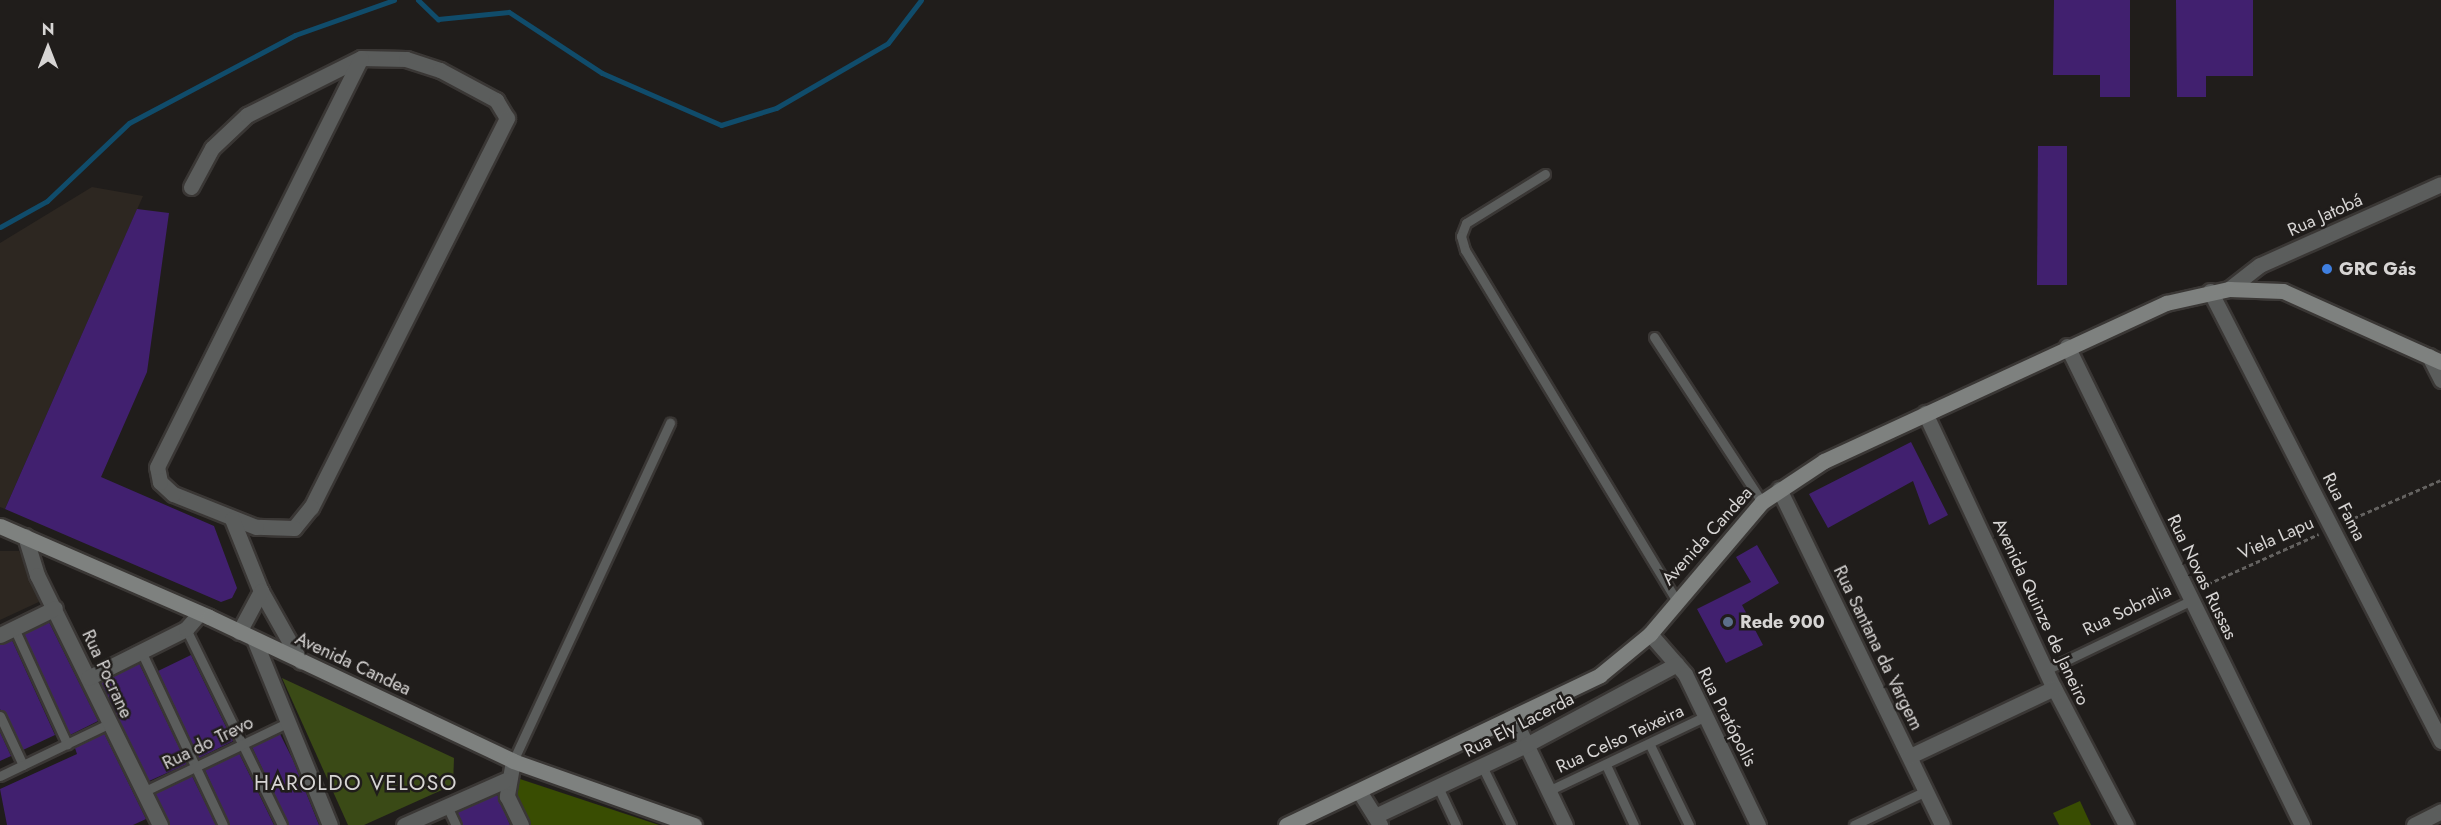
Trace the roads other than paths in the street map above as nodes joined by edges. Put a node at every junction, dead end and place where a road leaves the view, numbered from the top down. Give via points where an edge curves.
1 (361, 58) junction
2 (1545, 174) dead end
3 (2441, 184) edge
4 (191, 187) dead end
5 (2229, 288) junction
6 (2210, 291) junction
7 (1654, 338) dead end
8 (2067, 346) junction
9 (2435, 359) edge
10 (2441, 380) edge
11 (1925, 412) junction
12 (670, 423) dead end
13 (1779, 489) junction
14 (1762, 502) junction
15 (232, 519) junction
16 (0, 526) edge
17 (25, 536) junction
18 (261, 591) junction
19 (2191, 596) junction
20 (1676, 600) junction
21 (56, 608) junction
22 (200, 613) junction
23 (14, 628) junction
24 (186, 629) junction
25 (239, 632) junction
26 (1650, 634) junction
27 (0, 635) edge
28 (254, 639) junction
29 (141, 651) junction
30 (301, 662) junction
31 (1677, 664) junction
32 (2046, 670) junction
33 (88, 678) junction
34 (2054, 688) junction
35 (0, 716) edge
36 (1706, 716) junction
37 (1513, 717) junction
38 (108, 724) junction
39 (285, 724) junction
40 (2441, 741) edge
41 (243, 743) junction
42 (67, 744) junction
43 (1526, 745) junction
44 (1650, 745) junction
45 (1910, 756) junction
46 (513, 761) junction
47 (23, 765) junction
48 (1606, 765) junction
49 (1482, 766) junction
50 (198, 768) junction
51 (0, 776) edge
52 (506, 780) junction
53 (1438, 787) junction
54 (1926, 790) junction
55 (145, 791) junction
56 (1359, 791) junction
57 (1548, 791) junction
58 (447, 806) junction
59 (2441, 811) edge
60 (1378, 820) edge
61 (688, 824) edge
62 (160, 825) edge
63 (223, 825) edge
64 (282, 825) edge
65 (330, 825) edge
66 (404, 825) edge
67 (456, 825) edge
68 (521, 825) edge
69 (1286, 825) edge
70 (1456, 825) edge
71 (1511, 825) edge
72 (1565, 825) edge
73 (1634, 825) edge
74 (1689, 825) edge
75 (1758, 825) edge
76 (1854, 825) edge
77 (1942, 825) edge
78 (2126, 825) edge
79 (2302, 825) edge
80 (2414, 825) edge

1 - 4 street via 247,115 212,148
1 - 15 street via 157,467 160,482 173,494
1 - 15 street via 406,59 468,83 505,110 506,129 311,507 294,528 282,531
2 - 20 lane via 1466,223 1463,243
3 - 5 street, Rua Jatobá via 2260,265
5 - 6 main road, Avenida Candea
5 - 9 main road, Avenida Candea via 2283,291
6 - 8 main road, Avenida Candea via 2166,303
6 - 40 street, Rua Fama
7 - 14 lane
8 - 11 main road, Avenida Candea
8 - 19 street, Rua Novas Russas
9 - 10 street
11 - 13 main road, Avenida Candea
11 - 32 street, Avenida Quinze de Janeiro
12 - 46 lane
13 - 14 main road, Avenida Candea
13 - 45 street, Rua Santana da Vargem
14 - 20 main road, Avenida Candea
15 - 18 street
16 - 17 main road, Avenida Candea
17 - 21 street, Rua Pocrane
17 - 22 main road, Avenida Candea
18 - 25 street
18 - 30 street
19 - 32 lane, Rua Sobralia
19 - 79 street, Rua Novas Russas
20 - 26 main road, Avenida Candea
21 - 23 street
21 - 33 street, Rua Pocrane
22 - 24 street
22 - 25 main road, Avenida Candea
23 - 27 street
23 - 42 lane
24 - 29 street
24 - 41 lane
25 - 28 main road, Avenida Candea
26 - 31 street, Rua Pratópolis
26 - 37 main road, Avenida Candea via 1600,675
28 - 30 main road, Avenida Candea
28 - 39 street
29 - 33 street
29 - 50 lane
30 - 46 main road, Avenida Candea
31 - 36 street, Rua Pratópolis
31 - 43 street, Rua Ely Lacerda
32 - 34 street, Avenida Quinze de Janeiro
33 - 38 street, Rua Pocrane
34 - 45 street
34 - 78 street, Avenida Quinze de Janeiro
35 - 47 lane
36 - 44 lane, Rua Celso Teixeira
36 - 75 street, Rua Pratópolis
37 - 43 street
37 - 56 main road, Avenida Candea
38 - 42 lane
38 - 55 street, Rua Pocrane
39 - 41 lane, Rua do Trevo
39 - 65 street
41 - 50 lane, Rua do Trevo
41 - 64 lane
42 - 47 lane
43 - 49 street, Rua Ely Lacerda
43 - 57 street
44 - 48 lane, Rua Celso Teixeira
44 - 74 lane
45 - 54 street, Rua Santana da Vargem
46 - 52 street
46 - 61 main road, Avenida Candea
47 - 51 lane
48 - 57 lane, Rua Celso Teixeira
48 - 73 lane
49 - 53 street, Rua Ely Lacerda
49 - 71 lane
50 - 55 lane, Rua do Trevo
50 - 63 lane
52 - 58 street
52 - 68 street
53 - 60 street, Rua Ely Lacerda
53 - 70 lane
54 - 76 lane
54 - 77 street, Rua Santana da Vargem
55 - 62 street, Rua Pocrane
56 - 60 street
56 - 69 main road, Avenida Candea
57 - 72 street
58 - 66 street
58 - 67 lane
59 - 80 street

